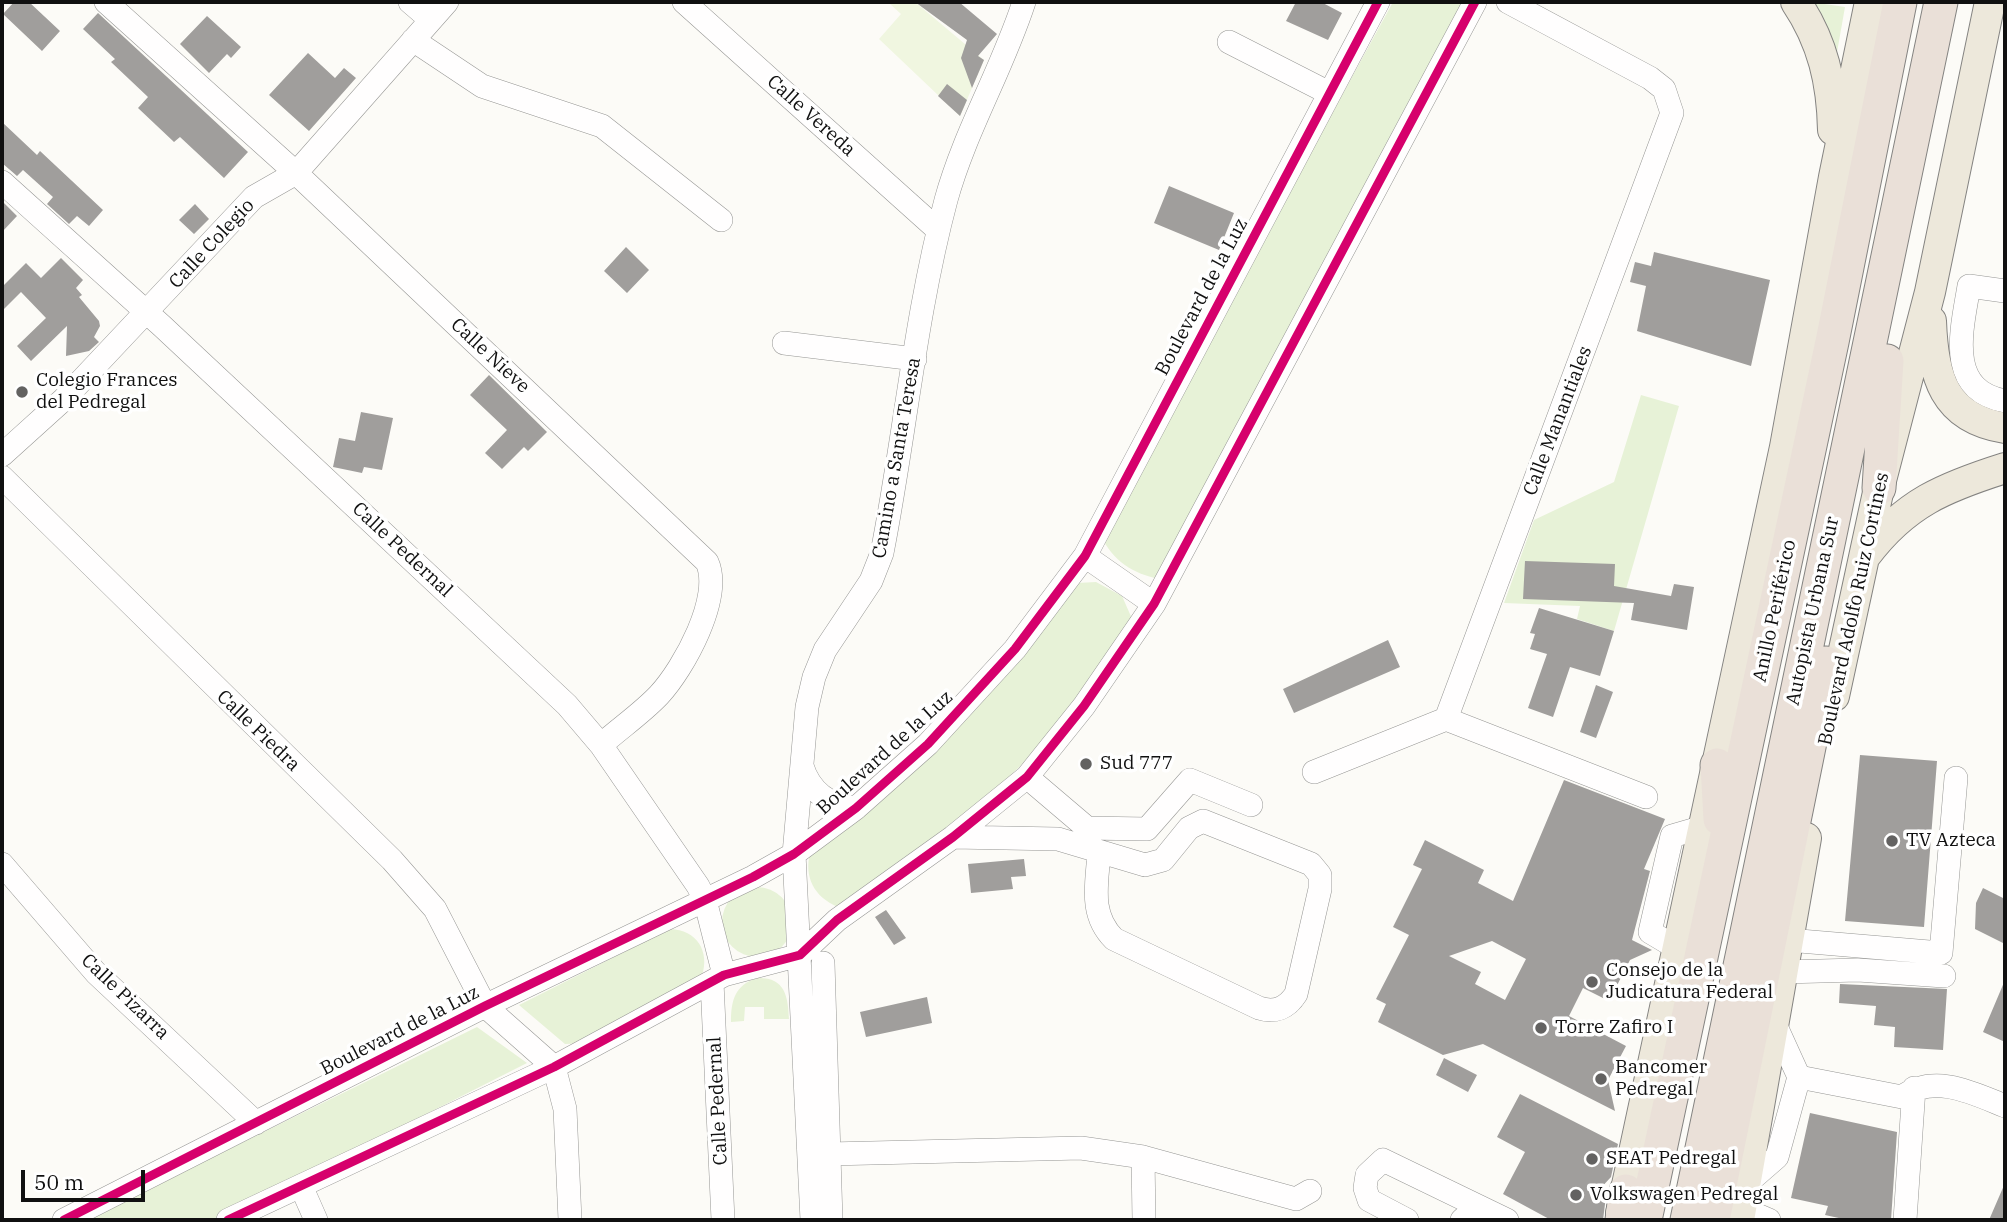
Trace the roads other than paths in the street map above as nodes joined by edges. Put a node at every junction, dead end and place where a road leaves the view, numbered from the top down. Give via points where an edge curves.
1 (106, 2) edge
2 (410, 2) edge
3 (447, 2) edge
4 (684, 2) edge
5 (1024, 2) edge
6 (1378, 2) edge
7 (1475, 2) edge
8 (1508, 2) edge
9 (1796, 2) edge
10 (1870, 2) edge
11 (1900, 2) edge
12 (1916, 2) edge
13 (1941, 2) edge
14 (1957, 2) edge
15 (1990, 2) edge
16 (431, 20) junction
17 (413, 40) junction
18 (1229, 42) dead end
19 (1329, 93) junction
20 (296, 173) junction
21 (1834, 177) junction
22 (2, 182) edge
23 (721, 220) dead end
24 (938, 230) junction
25 (2005, 291) edge
26 (1930, 292) junction
27 (146, 314) junction
28 (1832, 342) junction
29 (785, 343) dead end
30 (915, 359) junction
31 (1887, 361) junction
32 (2005, 401) edge
33 (2005, 428) edge
34 (1785, 447) junction
35 (2, 455) edge
36 (2005, 468) edge
37 (2, 477) edge
38 (1879, 488) junction
39 (1085, 556) junction
40 (1862, 561) junction
41 (1154, 604) junction
42 (1446, 719) junction
43 (601, 745) junction
44 (801, 765) junction
45 (1717, 765) junction
46 (1314, 772) dead end
47 (1027, 777) junction
48 (1955, 778) dead end
49 (1646, 797) dead end
50 (1251, 805) dead end
51 (856, 808) junction
52 (953, 838) junction
53 (794, 853) junction
54 (1099, 853) junction
55 (2, 864) edge
56 (1722, 864) junction
57 (705, 900) junction
58 (1788, 940) junction
59 (800, 955) junction
60 (823, 963) dead end
61 (1783, 972) junction
62 (1944, 976) dead end
63 (718, 979) junction
64 (485, 1006) junction
65 (1774, 1022) junction
66 (554, 1067) junction
67 (1799, 1077) junction
68 (1914, 1087) junction
69 (2005, 1106) edge
70 (256, 1123) junction
71 (829, 1154) junction
72 (1143, 1157) junction
73 (301, 1186) junction
74 (1310, 1191) dead end
75 (1451, 1195) junction
76 (1735, 1208) edge
77 (1622, 1211) edge
78 (238, 1218) edge
79 (1491, 1219) edge
80 (64, 1220) edge
81 (316, 1220) edge
82 (569, 1220) edge
83 (723, 1220) edge
84 (813, 1220) edge
85 (831, 1220) edge
86 (1144, 1220) edge
87 (1406, 1220) edge
88 (1449, 1220) edge
89 (1462, 1220) edge
90 (1645, 1220) edge
91 (1669, 1220) edge
92 (1687, 1220) edge
93 (1769, 1220) edge
94 (1905, 1220) edge

1 - 20 street, Calle Nieve
2 - 16 street
3 - 16 street, Calle Colegio
4 - 24 street, Calle Vereda
5 - 24 street, Camino a Santa Teresa via 968,135
6 - 19 street, Boulevard de la Luz
7 - 41 street
8 - 42 street, Calle Manantiales via 1650,78 1664,89 1672,113
9 - 21 main road via 1816,35 1827,67
10 - 21 main road
11 - 28 highway, Anillo Periférico
12 - 91 highway, Autopista Urbana Sur
13 - 92 highway, Autopista Urbana Sur
14 - 31 highway
15 - 26 main road, Boulevard Adolfo Ruiz Cortines
16 - 17 street, Calle Colegio
17 - 20 street, Calle Colegio
17 - 23 street via 482,86 602,126
18 - 19 street
19 - 39 street, Boulevard de la Luz
20 - 27 street, Calle Colegio via 254,197
20 - 43 street, Calle Nieve via 708,562 713,577 711,598 679,667 659,695
21 - 34 main road
22 - 27 street, Calle Pedernal
24 - 30 street, Camino a Santa Teresa
25 - 32 street via 1969,286 1960,339 1968,376 1984,394
26 - 33 main road via 1932,347 1945,393 1968,416
26 - 38 main road, Boulevard Adolfo Ruiz Cortines
27 - 35 street, Calle Colegio
27 - 43 street, Calle Pedernal via 559,697
28 - 34 highway
28 - 56 highway, Anillo Periférico
29 - 30 street
30 - 44 street, Camino a Santa Teresa via 882,553 871,581 819,663 810,692
31 - 38 highway
31 - 76 highway
34 - 45 main road
36 - 40 main road via 1951,486 1911,508 1886,528
37 - 64 street, Calle Piedra via 392,860 435,909
38 - 40 main road, Boulevard Adolfo Ruiz Cortines
39 - 41 street
39 - 51 street, Boulevard de la Luz via 985,684 928,744
40 - 58 main road, Boulevard Adolfo Ruiz Cortines
41 - 47 street via 1093,695
42 - 46 street
42 - 49 street
43 - 57 street, Calle Pedernal
44 - 51 street via 818,794 836,805
44 - 53 street, Camino a Santa Teresa
45 - 56 highway
45 - 77 main road
47 - 50 street via 1087,828 1147,829 1190,780
47 - 52 street
48 - 58 street via 1941,953
51 - 53 street, Boulevard de la Luz
52 - 54 street via 1058,839
52 - 59 street via 866,897
53 - 57 street, Boulevard de la Luz
53 - 59 street, Camino a Santa Teresa
54 - 54 street via 1096,906 1102,925 1114,939 1259,1008 1279,1009 1292,1001 1320,889 1320,875 1311,864 1203,821 1189,828 1170,854 1154,863 1137,865
55 - 70 street, Calle Pizarra via 96,973
56 - 90 highway, Anillo Periférico
57 - 63 street, Calle Pedernal
57 - 64 street, Boulevard de la Luz
58 - 61 main road, Boulevard Adolfo Ruiz Cortines
59 - 63 street
59 - 84 street, Camino a Santa Teresa
60 - 71 street
61 - 62 street via 1858,970
61 - 65 main road, Boulevard Adolfo Ruiz Cortines
63 - 66 street
63 - 83 street, Calle Pedernal
64 - 66 street
64 - 70 street, Boulevard de la Luz
65 - 67 street
65 - 76 main road, Boulevard Adolfo Ruiz Cortines via 1755,1130
66 - 73 street
66 - 82 street via 565,1109
67 - 68 street via 1902,1097
67 - 76 street via 1777,1157
68 - 69 street via 1958,1087
68 - 94 street
70 - 80 street, Boulevard de la Luz
71 - 72 street via 1072,1148
71 - 85 street
72 - 74 street via 1296,1199
72 - 86 street
73 - 78 street
73 - 81 street
75 - 79 street via 1471,1200
75 - 87 street via 1383,1160 1376,1163 1365,1181 1369,1200
75 - 88 street
76 - 93 street
79 - 89 street via 1472,1211

